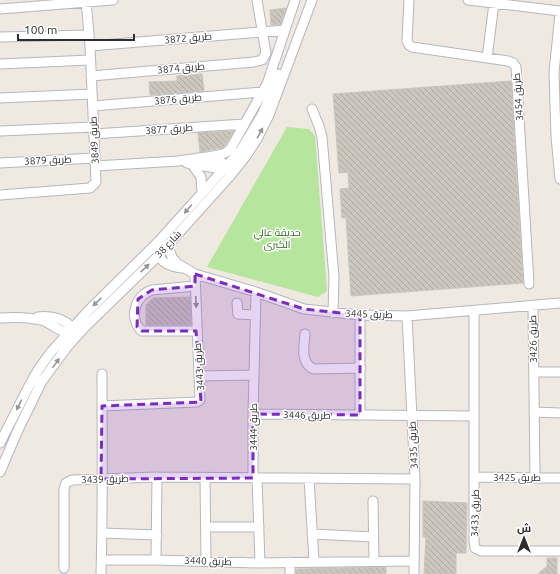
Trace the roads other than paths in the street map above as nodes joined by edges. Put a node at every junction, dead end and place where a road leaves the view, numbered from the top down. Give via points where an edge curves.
1 (113, 0) edge
2 (257, 0) edge
3 (295, 0) edge
4 (306, 0) edge
5 (312, 0) edge
6 (409, 0) edge
7 (468, 0) edge
8 (86, 1) edge
9 (494, 3) junction
10 (0, 9) edge
11 (560, 11) edge
12 (560, 14) edge
13 (286, 27) junction
14 (263, 32) junction
15 (89, 35) junction
16 (0, 37) edge
17 (293, 37) junction
18 (90, 46) junction
19 (487, 58) junction
20 (90, 60) junction
21 (0, 64) edge
22 (91, 76) junction
23 (263, 92) junction
24 (92, 94) junction
25 (0, 98) edge
26 (93, 106) junction
27 (312, 109) dead end
28 (244, 124) junction
29 (94, 130) junction
30 (0, 131) edge
31 (558, 136) edge
32 (241, 150) junction
33 (199, 158) junction
34 (178, 161) junction
35 (96, 162) junction
36 (0, 163) edge
37 (191, 163) junction
38 (229, 170) junction
39 (560, 179) edge
40 (202, 193) junction
41 (0, 195) edge
42 (158, 242) junction
43 (167, 245) junction
44 (159, 255) junction
45 (184, 268) junction
46 (195, 274) junction
47 (529, 284) dead end
48 (195, 286) junction
49 (256, 292) junction
50 (237, 303) dead end
51 (560, 304) edge
52 (533, 306) junction
53 (474, 311) junction
54 (334, 313) junction
55 (255, 315) junction
56 (360, 315) junction
57 (407, 316) junction
58 (0, 318) edge
59 (84, 328) junction
60 (196, 331) junction
61 (70, 332) junction
62 (305, 334) dead end
63 (67, 347) junction
64 (361, 368) junction
65 (534, 372) junction
66 (560, 372) edge
67 (102, 374) dead end
68 (254, 375) junction
69 (199, 376) junction
70 (102, 406) junction
71 (534, 412) junction
72 (560, 413) edge
73 (253, 414) junction
74 (360, 415) junction
75 (412, 415) junction
76 (474, 416) junction
77 (0, 443) edge
78 (0, 472) edge
79 (157, 477) junction
80 (475, 477) junction
81 (205, 478) junction
82 (255, 478) junction
83 (308, 478) junction
84 (535, 478) junction
85 (560, 478) edge
86 (414, 479) junction
87 (101, 480) junction
88 (374, 501) dead end
89 (206, 527) junction
90 (259, 527) junction
91 (102, 533) junction
92 (312, 534) junction
93 (157, 535) junction
94 (374, 537) junction
95 (560, 551) edge
96 (102, 560) junction
97 (156, 560) junction
98 (206, 561) junction
99 (374, 561) junction
100 (414, 561) junction
101 (290, 562) junction
102 (314, 562) junction
103 (260, 563) junction
104 (64, 568) dead end
105 (101, 574) edge
106 (290, 574) edge
107 (414, 574) edge

1 - 8 street
2 - 14 street
3 - 13 street
4 - 17 street, شارع 38
38 -> 5 street, شارع 38 via 257,139 269,116
6 - 19 street, طريق 3454 via 407,41 412,47
7 - 9 street
8 - 10 street
8 - 15 street, طريق 3849
9 - 11 street
9 - 19 street
12 - 31 street via 554,72
13 - 14 street, طريق 3872
13 - 17 street
13 - 23 street
14 - 18 street, طريق 3872
14 - 22 street, طريق 3874 via 266,53 262,60
15 - 16 street
15 - 18 street, طريق 3849
17 - 32 street, شارع 38 via 263,113
18 - 20 street, طريق 3849
19 - 47 street, طريق 3454 via 513,62 516,66
20 - 21 street
20 - 22 street, طريق 3849
22 - 24 street, طريق 3849
23 - 26 street, طريق 3876
23 - 28 street
24 - 25 street
24 - 26 street, طريق 3849
26 - 29 street, طريق 3849
27 - 54 street via 322,137 334,277
28 - 29 street, طريق 3877
28 - 32 street
28 - 33 street via 228,152
29 - 30 street, طريق 3877
29 - 35 street, طريق 3849
31 - 39 street
32 - 38 street, شارع 38
33 - 34 street
33 - 38 street via 217,161
34 - 35 street, طريق 3879
34 - 37 street
35 - 36 street, طريق 3879
35 - 41 street, طريق 3849 via 96,182 90,188
37 - 38 street
37 - 40 street via 201,177
38 - 40 street, شارع 38
38 - 43 street, شارع 38
40 -> 42 street, شارع 38
42 - 44 street
42 -> 61 street, شارع 38
43 - 44 street, شارع 38
43 - 45 street via 173,259
44 - 45 street via 168,265
59 -> 44 street, شارع 38
45 - 46 street, طريق 3445
46 - 48 street, طريق 3443
46 - 49 street, طريق 3445
48 -> 60 street, طريق 3443
48 - 60 street, طريق 3443 via 146,292 138,299 136,315 138,327 142,331
49 - 54 street, طريق 3445 via 304,309
49 - 55 street, طريق 3444
50 - 55 street via 239,315
51 - 52 street, طريق 3445
52 - 53 street, طريق 3445
52 - 65 street, طريق 3426
53 - 57 street, طريق 3445
53 - 76 street, طريق 3433
54 - 56 street, طريق 3445
55 - 68 street, طريق 3444
56 - 57 street, طريق 3445
56 - 64 street
57 - 75 street, طريق 3435
58 - 61 street via 53,316 60,318
59 - 61 street
59 - 63 street, شارع 38
60 - 69 street, طريق 3443
61 - 63 street
61 -> 77 street, شارع 38 via 38,370
62 - 64 street via 304,355 308,367
78 -> 63 street, شارع 38 via 42,381
64 - 74 street
65 - 66 street, طريق 3426
65 - 71 street, طريق 3426
67 - 70 street
68 - 69 street
68 - 73 street, طريق 3444
69 - 70 street, طريق 3443 via 201,398 197,402
70 - 87 street
71 - 72 street
71 - 84 street, طريق 3426
73 - 74 street, طريق 3446
73 - 82 street, طريق 3444
74 - 75 street, طريق 3446
75 - 76 street
75 - 86 street, طريق 3435
76 - 80 street, طريق 3433
79 - 81 street, طريق 3439
79 - 87 street, طريق 3439
79 - 93 street
80 - 84 street, طريق 3425
80 - 95 street, طريق 3433 via 475,548 481,551
81 - 82 street, طريق 3439
81 - 89 street
82 - 83 street, طريق 3439
82 - 90 street, طريق 3444
83 - 86 street, طريق 3439
83 - 92 street
84 - 85 street, طريق 3425
86 - 100 street, طريق 3435
87 - 91 street
87 - 104 street, طريق 3439 via 72,480 66,483
88 - 94 street
89 - 90 street
89 - 98 street
90 - 103 street, طريق 3444
91 - 93 street
91 - 96 street
92 - 94 street
92 - 102 street
93 - 97 street
94 - 99 street
96 - 97 street, طريق 3440
96 - 105 street
97 - 98 street, طريق 3440
98 - 103 street, طريق 3440
99 - 100 street, طريق 3440
99 - 102 street, طريق 3440
100 - 107 street, طريق 3435
101 - 102 street, طريق 3440
101 - 103 street, طريق 3440
101 - 106 street

